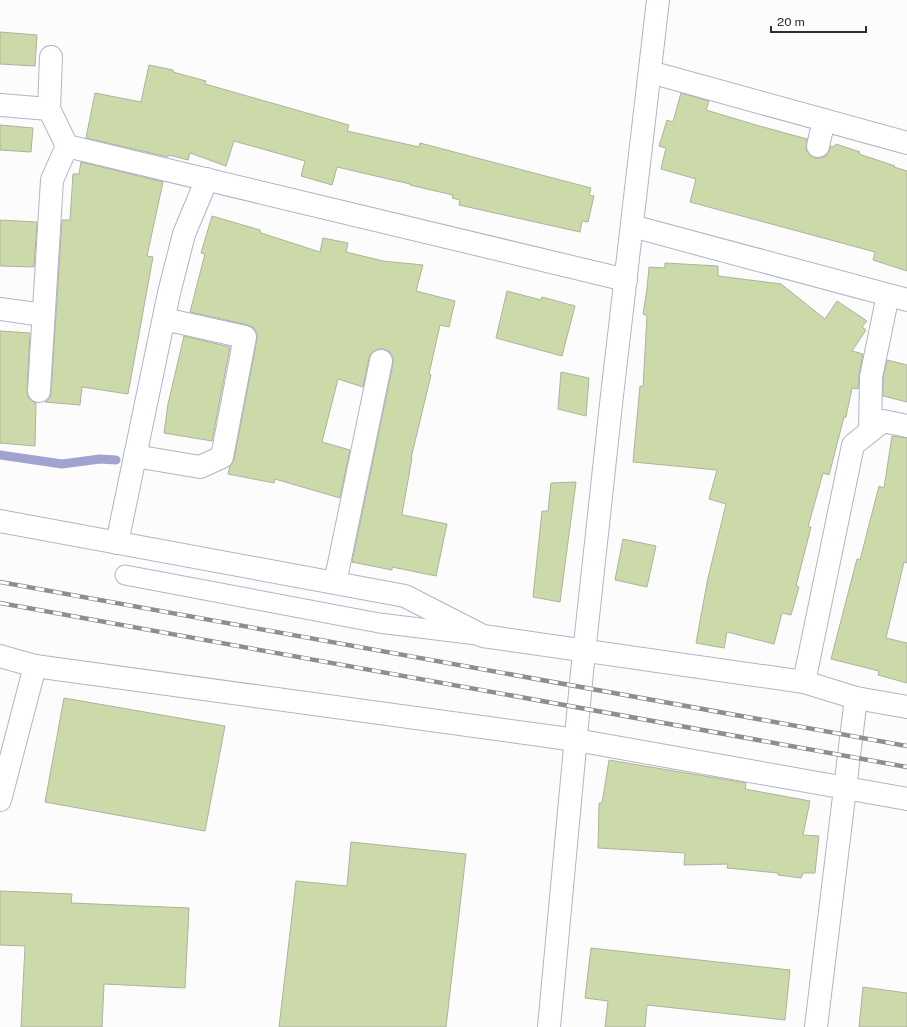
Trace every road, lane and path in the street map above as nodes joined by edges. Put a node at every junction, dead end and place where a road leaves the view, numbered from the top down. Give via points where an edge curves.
1 (658, 0) edge
2 (51, 57) dead end
3 (650, 72) junction
4 (0, 105) edge
5 (49, 109) junction
6 (824, 120) junction
7 (907, 143) edge
8 (67, 146) junction
9 (818, 146) dead end
10 (207, 179) junction
11 (632, 226) junction
12 (626, 280) junction
13 (898, 298) edge
14 (0, 309) edge
15 (43, 315) junction
16 (164, 320) junction
17 (381, 361) dead end
18 (39, 390) dead end
19 (907, 426) edge
20 (870, 431) junction
21 (135, 456) junction
22 (0, 521) edge
23 (117, 543) junction
24 (125, 575) dead end
25 (335, 583) junction
26 (483, 636) junction
27 (586, 651) junction
28 (0, 656) edge
29 (35, 666) junction
30 (804, 682) junction
31 (856, 698) junction
32 (907, 707) edge
33 (576, 740) junction
34 (845, 788) junction
35 (907, 799) edge
36 (0, 800) edge
37 (549, 1027) edge
38 (816, 1027) edge

1 - 3 street
2 - 5 street
3 - 6 street
3 - 11 street
4 - 5 street
5 - 8 street
6 - 7 street
6 - 9 street
8 - 10 street
8 - 15 street via 52,180
10 - 12 street
10 - 16 street via 184,234
11 - 12 street
11 - 13 street
12 - 27 street
13 - 20 street via 871,377
14 - 15 street
15 - 18 street
16 - 21 street
16 - 21 street via 245,337 222,457 200,467
17 - 25 street
19 - 20 street via 883,421
20 - 30 street via 853,445
21 - 23 street
22 - 23 street
23 - 25 street
24 - 26 lane via 379,623
25 - 26 street via 405,596
26 - 27 street
27 - 30 street
27 - 33 street
28 - 29 street
29 - 33 street
29 - 36 street
30 - 31 street
31 - 32 street
31 - 34 street
33 - 34 street
33 - 37 street
34 - 35 street
34 - 38 street

